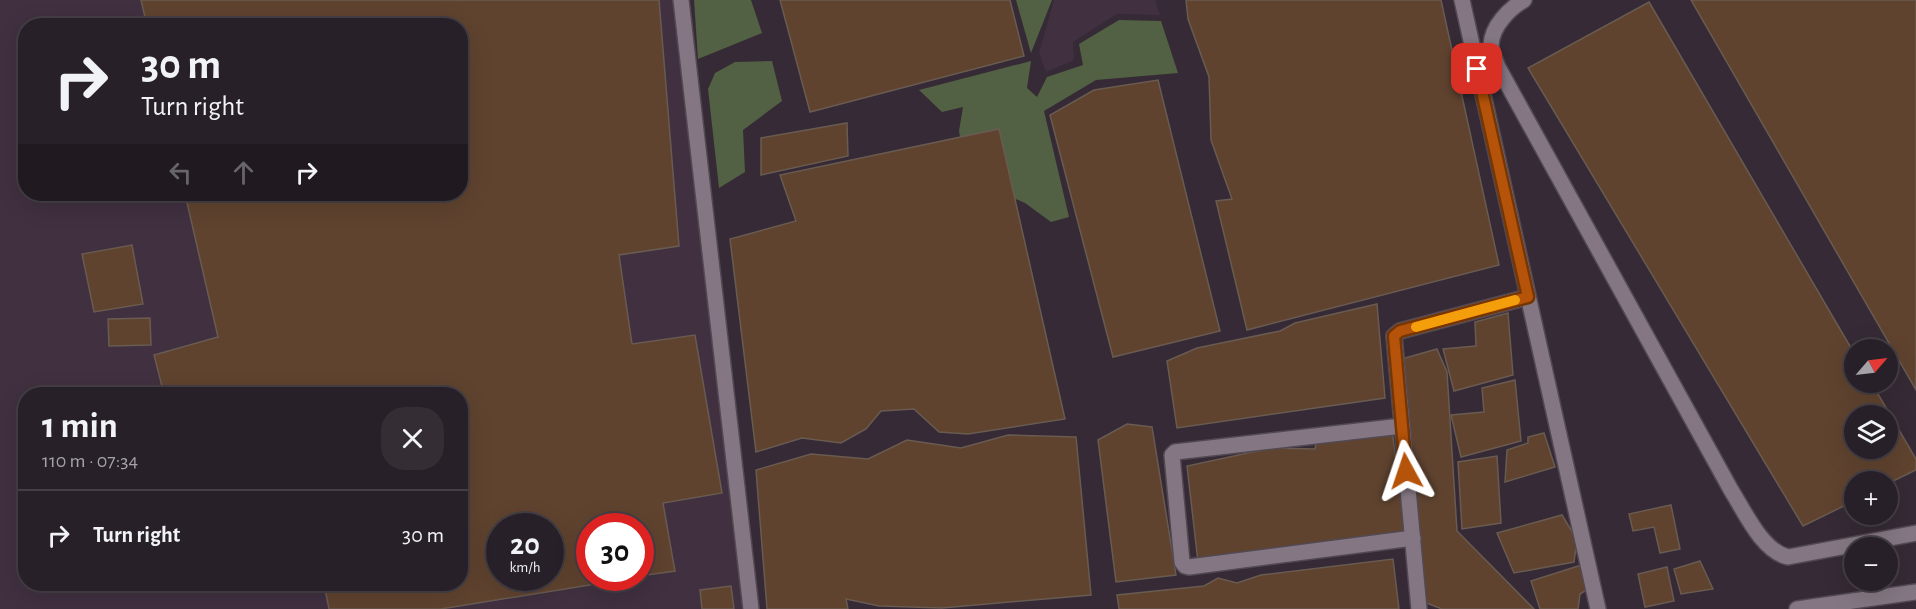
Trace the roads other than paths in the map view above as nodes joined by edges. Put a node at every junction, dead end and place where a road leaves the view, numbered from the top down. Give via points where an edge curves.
1 (681, 0) edge
2 (1462, 0) edge
3 (1524, 0) edge
4 (1528, 297) junction
5 (1402, 426) junction
6 (1916, 533) edge
7 (1413, 538) junction
8 (1916, 592) edge
9 (751, 609) edge
10 (1419, 609) edge
11 (1598, 609) edge
12 (1797, 609) edge

1 - 9 street
2 - 4 street
3 - 6 street via 1497,24 1491,46 1498,68 1731,490 1766,544 1778,555 1788,557
4 - 5 street via 1400,331 1394,336
4 - 11 street
5 - 7 street
5 - 7 street via 1175,452 1172,455 1182,562 1189,567
7 - 10 street
8 - 12 street

